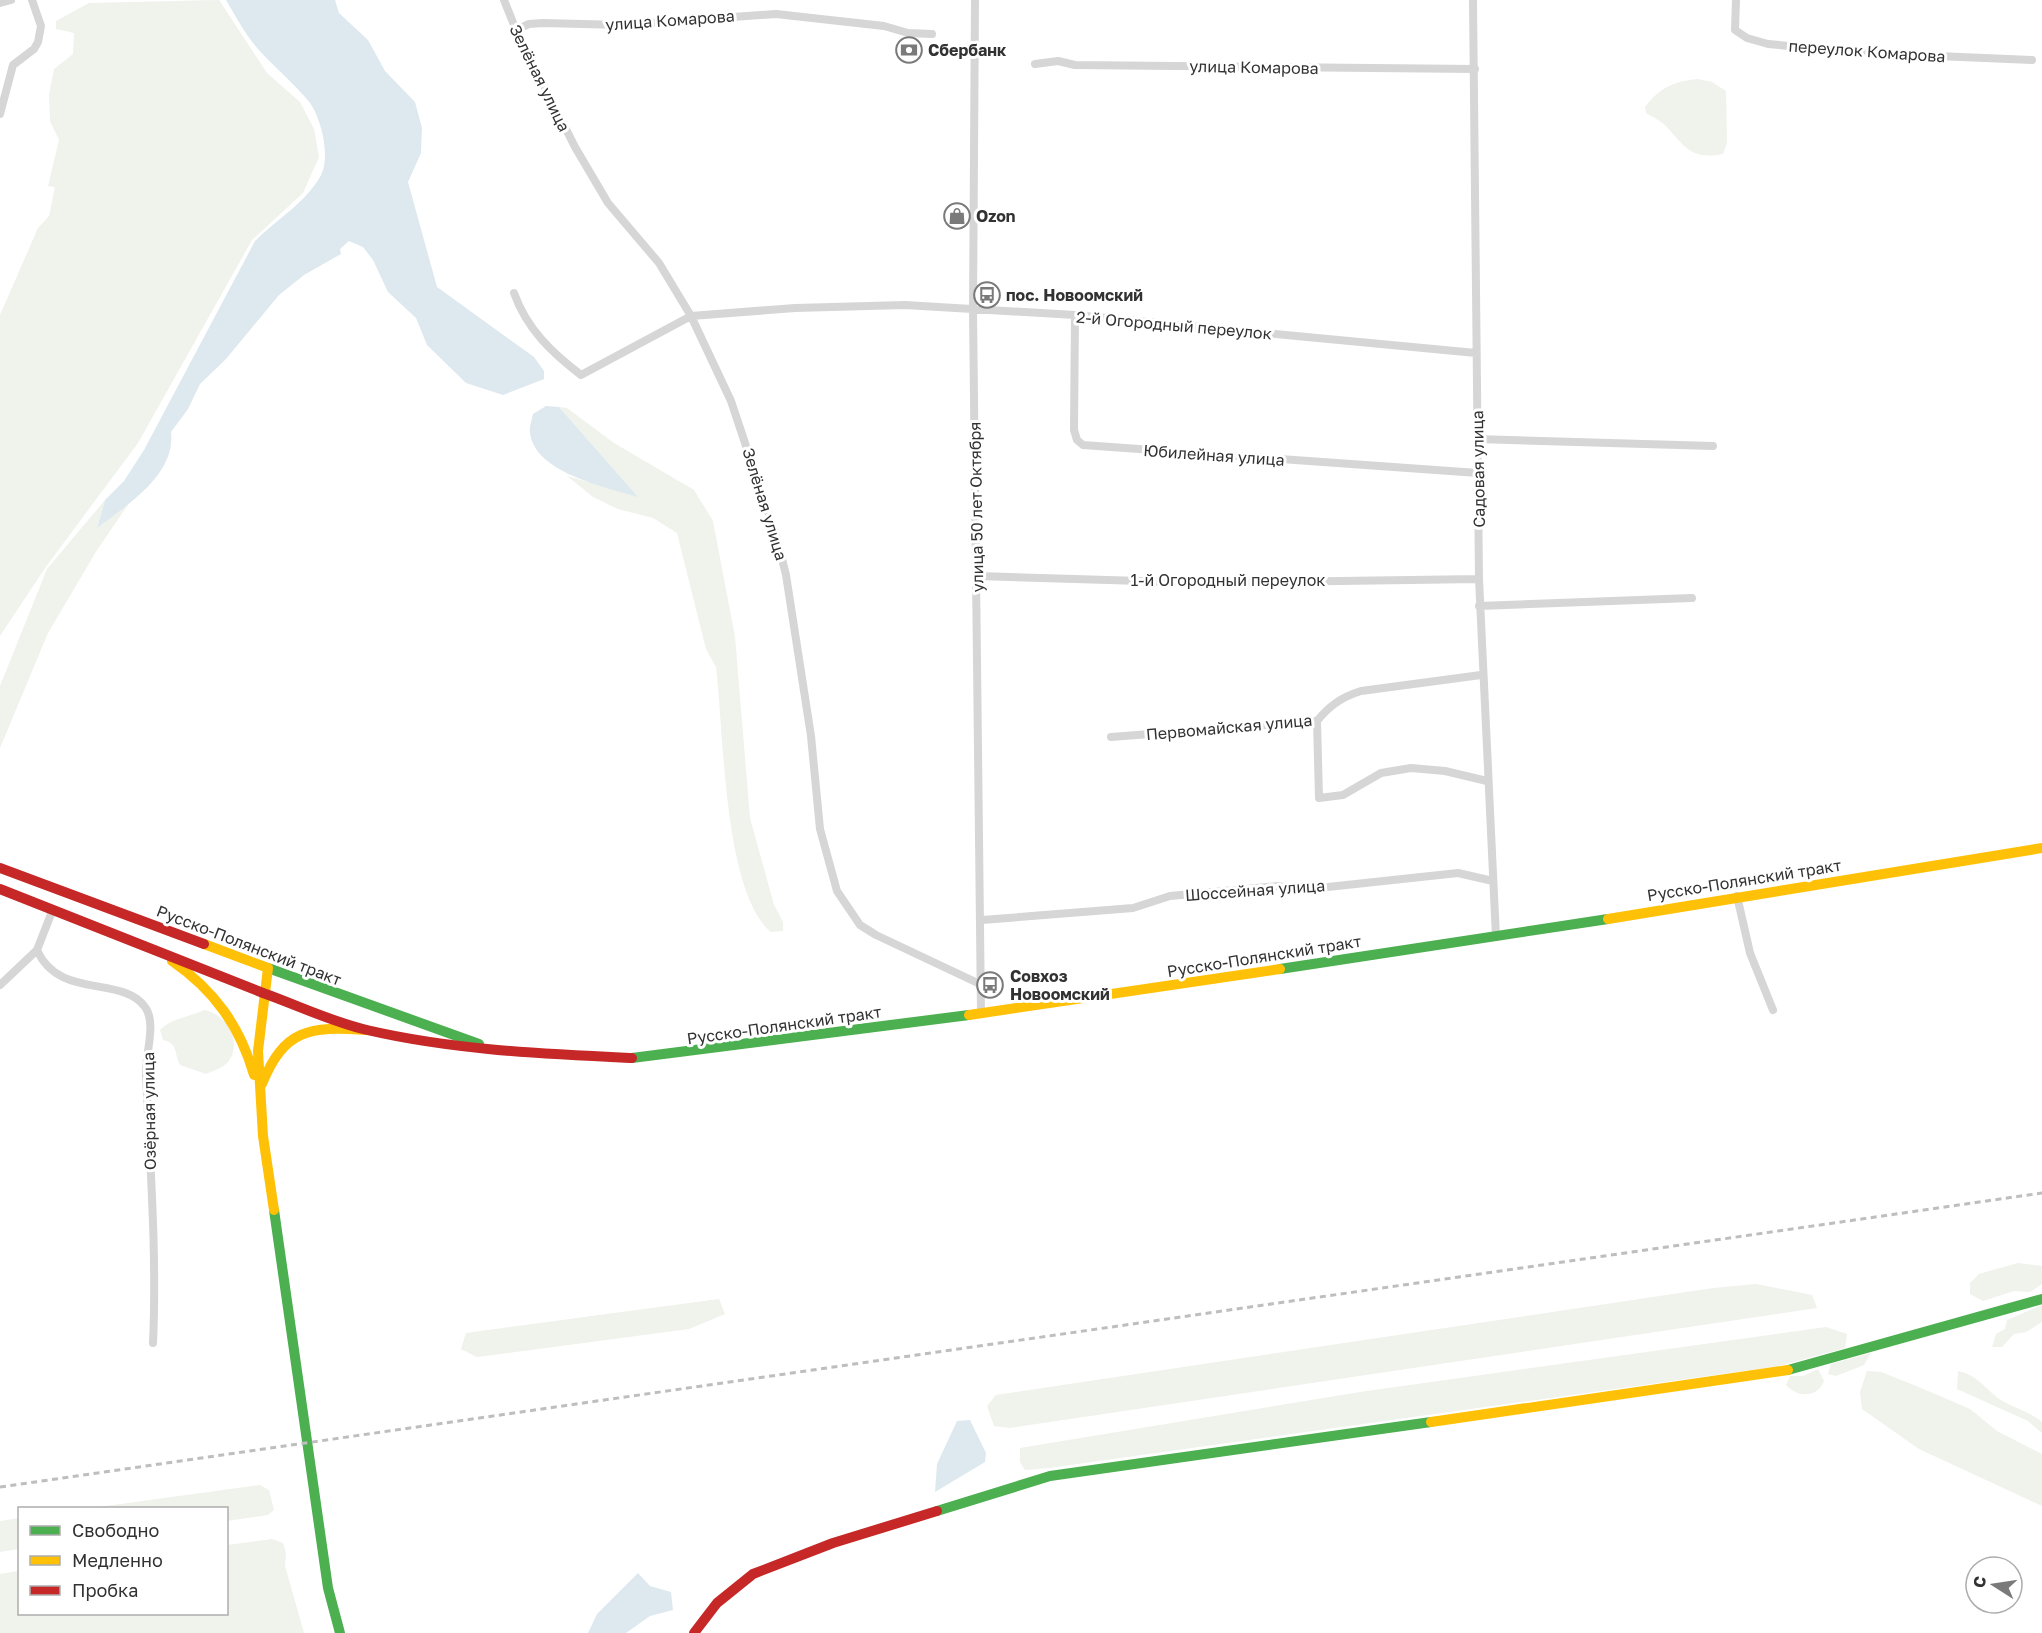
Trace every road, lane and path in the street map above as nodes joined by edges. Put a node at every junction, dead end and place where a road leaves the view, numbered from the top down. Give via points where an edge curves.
1 (11, 0) edge
2 (32, 0) edge
3 (504, 0) edge
4 (975, 0) edge
5 (1473, 0) edge
6 (1736, 0) edge
7 (0, 3) edge
8 (516, 30) junction
9 (932, 34) dead end
10 (2032, 60) dead end
11 (1035, 64) dead end
12 (1475, 69) junction
13 (0, 114) edge
14 (514, 293) dead end
15 (973, 310) junction
16 (1075, 315) junction
17 (691, 316) junction
18 (1476, 353) junction
19 (1477, 439) junction
20 (1713, 446) dead end
21 (1478, 473) junction
22 (978, 576) junction
23 (1479, 579) junction
24 (1692, 598) dead end
25 (1479, 606) junction
26 (1481, 675) junction
27 (1317, 721) junction
28 (1111, 737) dead end
29 (1487, 781) junction
30 (2042, 848) edge
31 (0, 868) edge
32 (1493, 881) junction
33 (0, 889) edge
34 (1737, 896) junction
35 (53, 909) junction
36 (982, 921) junction
37 (1496, 937) junction
38 (142, 944) junction
39 (37, 950) junction
40 (268, 968) junction
41 (0, 985) edge
42 (982, 985) junction
43 (263, 993) junction
44 (1773, 1010) dead end
45 (981, 1013) junction
46 (365, 1030) junction
47 (488, 1047) junction
48 (259, 1094) junction
49 (2042, 1299) edge
50 (153, 1343) dead end
51 (340, 1633) edge
52 (694, 1633) edge

1 - 7 street
2 - 13 street via 41,26 38,42 34,50 13,65
3 - 8 street, Зелёная улица
4 - 15 street, улица 50 лет Октября
5 - 12 street, Садовая улица
6 - 10 street, переулок Комарова via 1734,30 1768,44 1866,53
8 - 9 street, улица Комарова via 543,23 622,25 777,14
8 - 17 street, Зелёная улица via 599,190 659,263
11 - 12 street, улица Комарова via 1058,61 1075,65
12 - 18 street, Садовая улица
14 - 17 street via 523,317 551,352 581,375
15 - 16 street, 2-й Огородный переулок
15 - 17 street, 2-й Огородный переулок via 905,305
15 - 22 street, улица 50 лет Октября
16 - 18 street, 2-й Огородный переулок
16 - 21 street, Юбилейная улица via 1074,430 1083,445
17 - 42 street, Зелёная улица via 731,401 777,538 796,633 820,829 837,891 860,925
18 - 19 street, Садовая улица
19 - 20 street
19 - 21 street, Садовая улица
21 - 23 street, Садовая улица
22 - 23 street, 1-й Огородный переулок via 1208,582
22 - 36 street, улица 50 лет Октября
23 - 25 street, Садовая улица
24 - 25 street
25 - 26 street, Садовая улица
26 - 27 street, Первомайская улица via 1361,691 1342,697
26 - 29 street, Садовая улица
27 - 28 street, Первомайская улица
27 - 29 street via 1319,798 1344,795 1381,773 1411,768
29 - 32 street, Садовая улица
30 - 34 main road, Русско-Полянский тракт
31 - 40 main road, Русско-Полянский тракт
32 - 36 street, Шоссейная улица via 1458,873 1307,889 1278,886 1170,896 1133,908
32 - 37 street, Садовая улица
33 - 35 main road, Русско-Полянский тракт
34 - 37 main road, Русско-Полянский тракт
34 - 44 street via 1750,952
35 - 38 main road, Русско-Полянский тракт
35 - 39 street
36 - 42 street, улица 50 лет Октября
37 - 45 main road, Русско-Полянский тракт
38 - 43 main road, Русско-Полянский тракт
38 - 48 main road via 196,978 223,1008 249,1055
39 - 41 street
39 - 50 street, Озёрная улица via 46,966 55,972 139,999 147,1009 150,1022 145,1068 156,1283
40 - 43 main road
40 - 47 main road, Русско-Полянский тракт
42 - 45 street, улица 50 лет Октября
43 - 46 main road, Русско-Полянский тракт
43 - 48 main road
45 - 47 main road, Русско-Полянский тракт via 640,1058 577,1057
46 - 47 main road, Русско-Полянский тракт
46 - 48 main road via 326,1027 294,1036 270,1062
48 - 51 main road via 328,1588
49 - 52 main road via 1782,1372 1050,1476 833,1543 753,1574 717,1603

